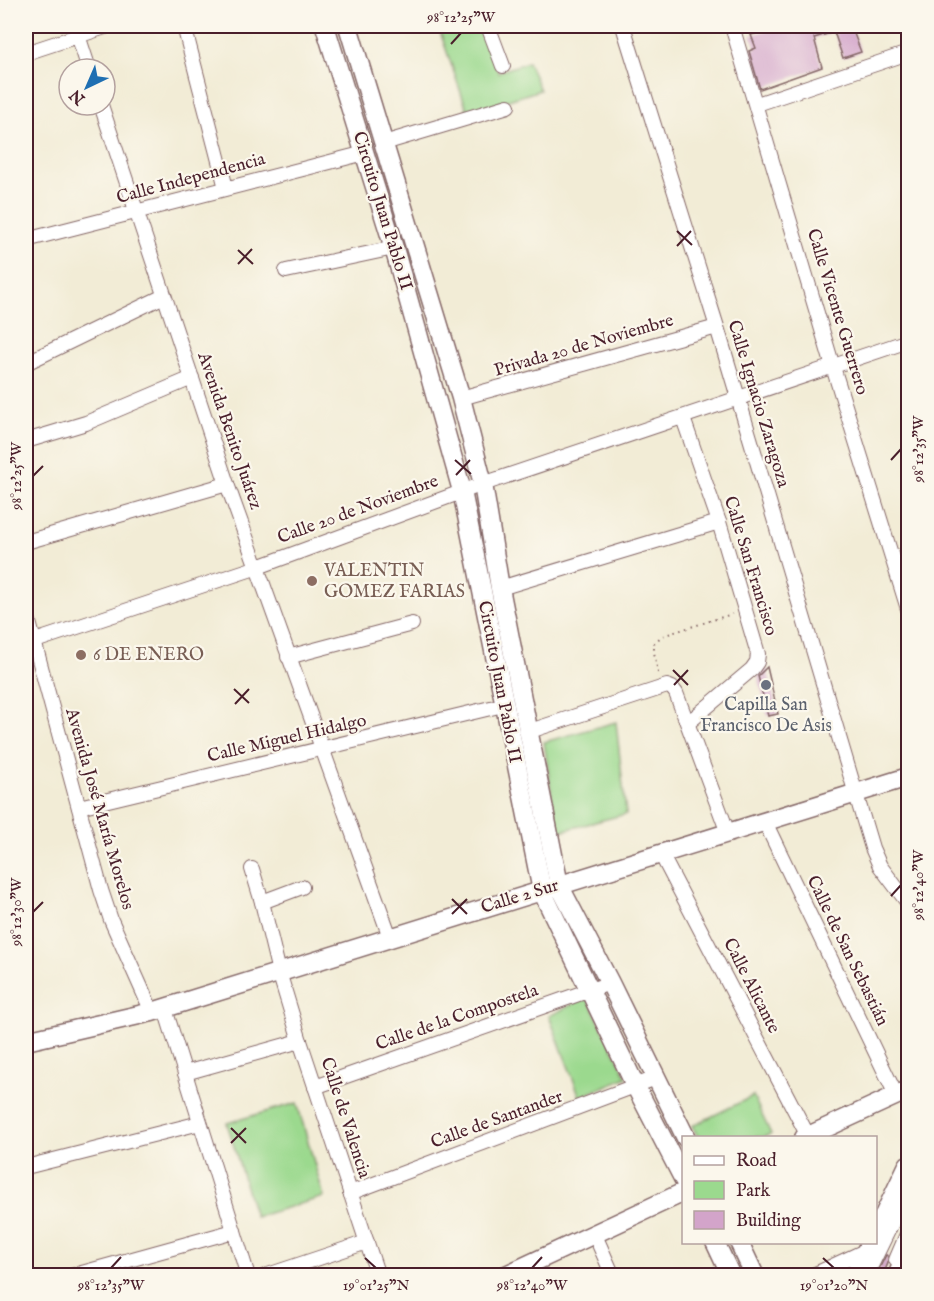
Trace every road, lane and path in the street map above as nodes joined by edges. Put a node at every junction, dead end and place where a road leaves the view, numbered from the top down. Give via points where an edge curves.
1 (108, 26) edge
2 (184, 26) edge
3 (325, 26) edge
4 (348, 26) edge
5 (488, 26) edge
6 (623, 26) edge
7 (735, 26) edge
8 (76, 30) edge
9 (26, 53) edge
10 (909, 53) edge
11 (85, 57) edge
12 (504, 66) dead end
13 (757, 104) junction
14 (508, 106) dead end
15 (105, 117) edge
16 (384, 143) junction
17 (365, 153) junction
18 (226, 188) junction
19 (136, 212) junction
20 (26, 239) edge
21 (394, 248) junction
22 (286, 271) dead end
23 (164, 296) junction
24 (717, 327) junction
25 (909, 341) edge
26 (26, 363) edge
27 (833, 367) junction
28 (192, 378) junction
29 (461, 399) junction
30 (738, 400) junction
31 (683, 418) junction
32 (26, 441) edge
33 (227, 484) junction
34 (483, 484) junction
35 (462, 491) junction
36 (719, 522) junction
37 (26, 542) edge
38 (258, 567) junction
39 (905, 584) edge
40 (500, 588) junction
41 (745, 609) junction
42 (909, 609) edge
43 (26, 611) edge
44 (412, 624) dead end
45 (30, 643) edge
46 (288, 657) junction
47 (661, 688) junction
48 (503, 705) junction
49 (688, 723) junction
50 (530, 731) junction
51 (323, 749) junction
52 (909, 777) edge
53 (857, 793) junction
54 (79, 807) junction
55 (765, 822) junction
56 (728, 833) junction
57 (661, 854) junction
58 (252, 869) dead end
59 (302, 887) dead end
60 (551, 888) junction
61 (262, 902) junction
62 (909, 903) edge
63 (390, 937) junction
64 (279, 972) junction
65 (610, 983) junction
66 (591, 990) junction
67 (158, 1010) junction
68 (26, 1041) edge
69 (300, 1041) junction
70 (185, 1073) junction
71 (656, 1078) junction
72 (315, 1087) junction
73 (636, 1087) junction
74 (902, 1093) edge
75 (200, 1123) junction
76 (685, 1136) edge
77 (805, 1136) edge
78 (808, 1136) edge
79 (909, 1165) edge
80 (26, 1167) edge
81 (682, 1176) edge
82 (909, 1190) edge
83 (350, 1193) junction
84 (682, 1193) edge
85 (877, 1230) edge
86 (234, 1231) junction
87 (909, 1232) edge
88 (595, 1234) junction
89 (367, 1242) junction
90 (716, 1244) edge
91 (740, 1244) edge
92 (869, 1246) edge
93 (909, 1251) edge
94 (71, 1275) edge
95 (248, 1275) edge
96 (266, 1275) edge
97 (378, 1275) edge
98 (504, 1275) edge
99 (613, 1275) edge
100 (731, 1275) edge
101 (755, 1275) edge
102 (811, 1275) edge
103 (855, 1275) edge
104 (866, 1275) edge
105 (888, 1275) edge
106 (897, 1275) edge

1 - 8 street
2 - 18 street
3 - 17 main road, Circuito Juan Pablo II
4 - 16 main road, Circuito Juan Pablo II
5 - 12 street
6 - 24 street, Calle Ignacio Zaragoza
7 - 13 street, Calle Vicente Guerrero
8 - 9 street
8 - 11 street
10 - 13 street
13 - 27 street, Calle Vicente Guerrero
14 - 16 street
15 - 19 street, Avenida Benito Juárez
16 - 29 main road, Circuito Juan Pablo II
17 - 18 street, Calle Independencia
17 - 21 main road, Circuito Juan Pablo II
18 - 19 street, Calle Independencia
19 - 20 street, Calle Independencia
19 - 23 street, Avenida Benito Juárez
21 - 22 street
21 - 35 main road, Circuito Juan Pablo II
23 - 26 street
23 - 28 street, Avenida Benito Juárez
24 - 29 street, Privada 20 de Noviembre
24 - 30 street, Calle Ignacio Zaragoza
25 - 27 street, Calle 20 de Noviembre
27 - 30 street, Calle 20 de Noviembre
27 - 39 street, Calle Vicente Guerrero
28 - 32 street via 86,423
28 - 33 street, Avenida Benito Juárez
29 - 34 main road, Circuito Juan Pablo II
30 - 31 street, Calle 20 de Noviembre
30 - 53 street, Calle Ignacio Zaragoza
31 - 34 street, Calle 20 de Noviembre
31 - 36 street, Calle San Francisco
33 - 37 street
33 - 38 street, Avenida Benito Juárez
34 - 35 street, Calle 20 de Noviembre
34 - 40 main road, Circuito Juan Pablo II
35 - 38 street, Calle 20 de Noviembre
35 - 48 main road, Circuito Juan Pablo II
36 - 40 street
36 - 41 street, Calle San Francisco
38 - 45 street, Calle 20 de Noviembre
38 - 46 street, Avenida Benito Juárez
39 - 42 street, Calle Vicente Guerrero
40 - 50 main road, Circuito Juan Pablo II
41 - 47 path via 662,636 654,643
41 - 49 street, Calle San Francisco via 757,662
43 - 45 street, Avenida José María Morelos
44 - 46 street
45 - 54 street, Avenida José María Morelos
46 - 51 street, Avenida Benito Juárez
47 - 49 street via 667,686 676,693
47 - 50 street
48 - 51 street, Calle Miguel Hidalgo
48 - 60 main road, Circuito Juan Pablo II
49 - 56 street
50 - 60 main road, Circuito Juan Pablo II
51 - 54 street, Calle Miguel Hidalgo
51 - 63 street, Avenida Benito Juárez
52 - 53 main road, Calle 2 Sur
53 - 55 main road, Calle 2 Sur
53 - 62 street, Calle Ignacio Zaragoza via 875,857
54 - 67 street, Avenida José María Morelos via 111,920
55 - 56 main road, Calle 2 Sur
55 - 74 street, Calle de San Sebastián
56 - 57 main road, Calle 2 Sur
57 - 60 main road, Calle 2 Sur
57 - 77 street, Calle Alicante
58 - 61 street, Calle de Valencia
59 - 61 street
60 - 63 main road, Calle 2 Sur
60 - 65 main road, Circuito Juan Pablo II
60 - 66 main road, Circuito Juan Pablo II
61 - 64 street, Calle de Valencia
63 - 64 main road, Calle 2 Sur
64 - 67 main road, Calle 2 Sur
64 - 69 street, Calle de Valencia
65 - 66 street, Calle de la Compostela
65 - 71 main road, Circuito Juan Pablo II
66 - 72 street, Calle de la Compostela
66 - 73 main road, Circuito Juan Pablo II
67 - 68 main road, Calle 2 Sur
67 - 70 street, Avenida José María Morelos
69 - 70 street
69 - 72 street, Calle de Valencia
70 - 75 street, Avenida José María Morelos
71 - 73 street, Calle de Santander
71 - 76 main road, Circuito Juan Pablo II
72 - 83 street, Calle de Valencia
73 - 81 main road, Circuito Juan Pablo II
73 - 83 street, Calle de Santander
74 - 78 main road
75 - 80 street
75 - 86 street, Avenida José María Morelos
79 - 85 main road
82 - 104 street
83 - 89 street, Calle de Valencia
84 - 88 main road
86 - 94 street
86 - 95 street, Avenida José María Morelos
87 - 105 street
88 - 98 main road
88 - 99 street
89 - 96 street
89 - 97 street, Calle de Valencia
90 - 100 main road
91 - 101 main road
92 - 102 street
92 - 103 main road
93 - 106 main road

